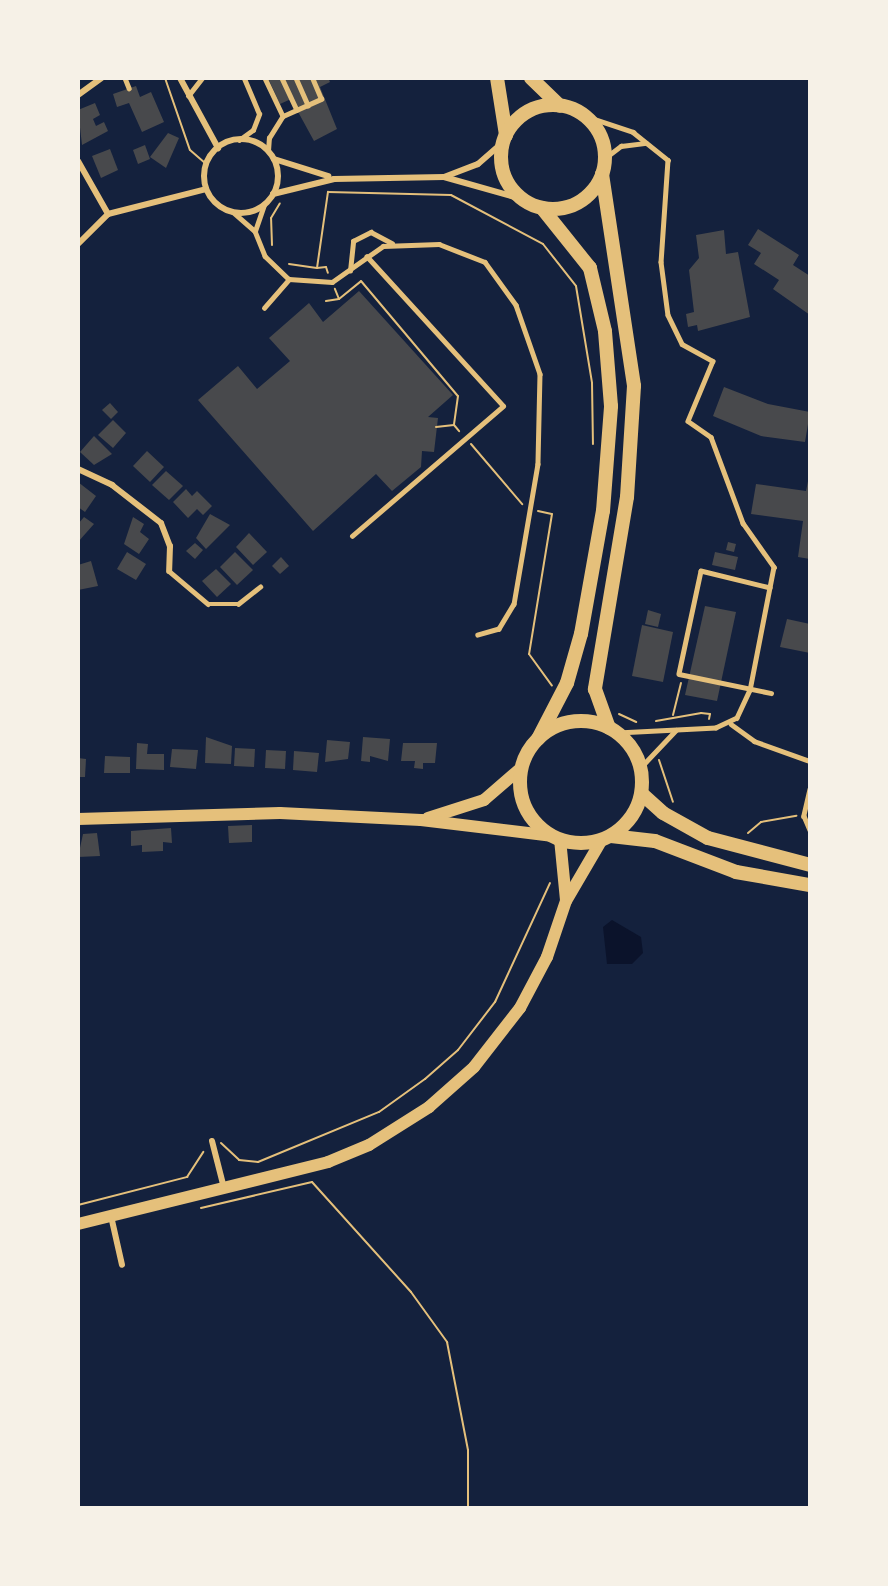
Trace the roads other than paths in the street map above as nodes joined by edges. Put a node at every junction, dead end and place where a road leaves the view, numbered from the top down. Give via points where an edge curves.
1 (100, 78) edge
2 (125, 78) edge
3 (180, 78) edge
4 (202, 78) edge
5 (244, 78) edge
6 (265, 78) edge
7 (282, 78) edge
8 (296, 78) edge
9 (312, 78) edge
10 (497, 78) edge
11 (531, 78) edge
12 (129, 88) dead end
13 (78, 95) edge
14 (188, 96) junction
15 (308, 105) junction
16 (560, 106) junction
17 (297, 110) junction
18 (283, 116) junction
19 (585, 116) junction
20 (505, 138) junction
21 (239, 140) junction
22 (649, 143) junction
23 (218, 148) junction
24 (268, 151) junction
25 (605, 158) junction
26 (274, 159) junction
27 (78, 161) edge
28 (602, 174) junction
29 (359, 177) junction
30 (444, 177) junction
31 (207, 189) junction
32 (273, 195) junction
33 (522, 199) junction
34 (264, 205) junction
35 (542, 208) junction
36 (233, 212) junction
37 (108, 214) junction
38 (255, 231) junction
39 (392, 243) junction
40 (78, 244) edge
41 (367, 257) junction
42 (350, 271) junction
43 (289, 279) junction
44 (264, 308) dead end
45 (78, 469) edge
46 (352, 536) dead end
47 (169, 571) joint
48 (260, 587) dead end
49 (770, 588) junction
50 (478, 635) dead end
51 (750, 690) junction
52 (771, 693) dead end
53 (731, 724) junction
54 (614, 730) junction
55 (676, 730) junction
56 (538, 739) junction
57 (810, 761) edge
58 (521, 768) junction
59 (640, 768) junction
60 (810, 789) edge
61 (642, 794) junction
62 (78, 819) edge
63 (421, 820) junction
64 (810, 830) edge
65 (556, 838) junction
66 (606, 838) junction
67 (810, 865) edge
68 (810, 885) edge
69 (566, 901) junction
70 (213, 1143) road end
71 (225, 1189) junction
72 (111, 1216) junction
73 (78, 1224) edge
74 (122, 1265) dead end

1 - 13 street
2 - 12 lane
3 - 14 street
4 - 14 lane
5 - 21 lane via 259,114 254,130
6 - 18 lane
7 - 17 lane
8 - 15 lane
9 - 15 lane via 321,99
10 - 20 highway
11 - 16 highway
14 - 23 street
15 - 17 lane
16 - 19 highway
16 - 20 highway via 528,111
17 - 18 lane
18 - 24 lane via 269,138
19 - 22 lane
19 - 25 highway via 601,137
20 - 30 street via 478,164
20 - 33 highway via 504,176
21 - 23 street
21 - 24 street
22 - 25 lane via 621,146
22 - 49 lane via 665,156 670,172 661,262 670,325 686,348 713,361 688,421 711,437 743,523 774,567
23 - 31 street via 206,164
24 - 26 street
25 - 28 highway
26 - 29 street via 321,176
26 - 32 street
27 - 37 street
28 - 35 highway via 580,201
28 - 54 highway via 634,386 629,486 595,689
29 - 30 street
29 - 32 street via 306,182
30 - 33 street
31 - 36 street
31 - 37 street
32 - 34 street
33 - 35 highway
34 - 36 street
34 - 38 lane
35 - 56 highway via 590,267 605,331 611,406 603,511 582,634 567,683
36 - 38 lane
37 - 40 street
38 - 43 lane via 265,256
39 - 41 lane
39 - 42 lane via 371,232 353,241 347,255
39 - 50 lane via 439,244 475,255 492,268 516,305 535,355 541,393 531,509 511,611 495,632
41 - 42 lane
41 - 46 lane via 503,406
42 - 43 lane via 326,283
43 - 44 lane
45 - 47 street via 112,486 161,523 170,546
47 - 48 lane via 207,604 238,604
49 - 51 lane
49 - 51 lane via 701,571 683,674
51 - 52 lane
51 - 53 lane
53 - 55 lane
53 - 57 lane via 747,738
54 - 55 lane
54 - 56 highway via 575,722
54 - 59 highway
55 - 59 lane via 651,751
56 - 58 highway
58 - 63 main road via 477,803
58 - 65 highway via 525,807
59 - 61 highway
60 - 64 lane via 804,816
61 - 66 highway via 630,819
61 - 67 highway via 671,819 708,838
62 - 63 main road via 280,813
63 - 65 main road
65 - 66 highway
65 - 69 main road via 565,865
66 - 68 highway via 655,841 736,872
66 - 69 main road
69 - 71 main road via 547,957 520,1008 474,1067 443,1095 390,1133 348,1154
70 - 71 street
71 - 72 main road
72 - 73 main road
72 - 74 street

